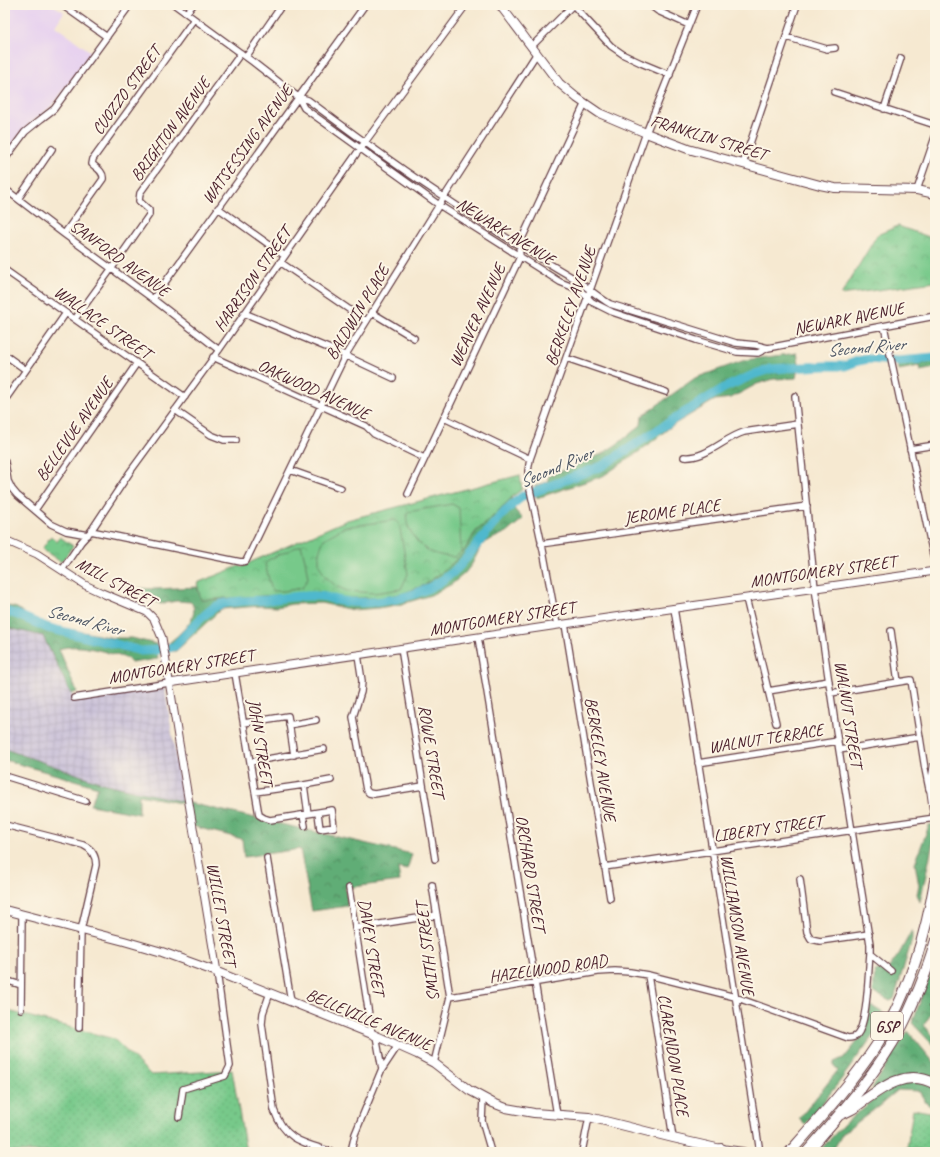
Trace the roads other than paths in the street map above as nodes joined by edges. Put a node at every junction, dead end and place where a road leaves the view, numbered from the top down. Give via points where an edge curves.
1 (62, 5) edge
2 (130, 5) edge
3 (175, 5) edge
4 (193, 5) edge
5 (282, 5) edge
6 (365, 5) edge
7 (466, 5) edge
8 (500, 5) edge
9 (573, 5) edge
10 (650, 5) edge
11 (697, 5) edge
12 (797, 5) edge
13 (186, 13) junction
14 (194, 19) junction
15 (689, 25) junction
16 (786, 37) junction
17 (107, 38) junction
18 (835, 48) dead end
19 (534, 50) junction
20 (243, 55) junction
21 (901, 58) dead end
22 (670, 75) junction
23 (834, 92) dead end
24 (298, 98) junction
25 (585, 103) junction
26 (884, 108) junction
27 (935, 125) edge
28 (646, 133) junction
29 (935, 137) edge
30 (365, 143) junction
31 (52, 149) dead end
32 (361, 149) junction
33 (5, 159) edge
34 (743, 164) junction
35 (5, 189) edge
36 (917, 190) junction
37 (935, 194) edge
38 (444, 198) junction
39 (18, 199) junction
40 (439, 205) junction
41 (218, 208) junction
42 (64, 234) junction
43 (519, 245) junction
44 (285, 256) junction
45 (520, 257) junction
46 (280, 262) junction
47 (112, 268) junction
48 (5, 270) edge
49 (590, 290) junction
50 (587, 297) junction
51 (153, 299) junction
52 (371, 312) junction
53 (66, 313) junction
54 (244, 313) junction
55 (935, 316) edge
56 (75, 319) junction
57 (366, 321) junction
58 (884, 326) junction
59 (414, 338) dead end
60 (768, 348) junction
61 (219, 350) junction
62 (5, 355) edge
63 (344, 356) junction
64 (213, 357) junction
65 (566, 358) junction
66 (137, 363) junction
67 (26, 370) junction
68 (393, 378) dead end
69 (666, 392) dead end
70 (795, 396) dead end
71 (185, 397) junction
72 (5, 400) edge
73 (321, 406) junction
74 (175, 410) junction
75 (444, 418) junction
76 (798, 424) junction
77 (236, 440) dead end
78 (935, 445) edge
79 (910, 449) junction
80 (684, 457) dead end
81 (424, 458) junction
82 (530, 459) junction
83 (5, 462) edge
84 (290, 470) junction
85 (341, 488) dead end
86 (408, 494) dead end
87 (807, 506) junction
88 (35, 510) junction
89 (89, 533) junction
90 (5, 540) edge
91 (542, 544) junction
92 (935, 564) edge
93 (62, 570) junction
94 (935, 570) edge
95 (815, 588) junction
96 (746, 598) junction
97 (674, 608) junction
98 (561, 624) junction
99 (891, 631) dead end
100 (478, 637) junction
101 (401, 648) junction
102 (358, 655) junction
103 (235, 673) junction
104 (829, 681) junction
105 (898, 682) junction
106 (169, 683) junction
107 (768, 691) junction
108 (831, 693) junction
109 (74, 698) dead end
110 (316, 720) dead end
111 (244, 723) junction
112 (776, 723) dead end
113 (289, 724) junction
114 (920, 737) junction
115 (838, 741) junction
116 (324, 749) dead end
117 (839, 750) junction
118 (294, 755) junction
119 (250, 762) junction
120 (698, 763) junction
121 (935, 763) edge
122 (5, 776) edge
123 (331, 780) dead end
124 (304, 785) junction
125 (423, 786) junction
126 (255, 792) junction
127 (932, 799) junction
128 (86, 801) dead end
129 (318, 813) dead end
130 (306, 814) junction
131 (935, 818) edge
132 (5, 825) edge
133 (305, 826) dead end
134 (853, 830) junction
135 (712, 851) junction
136 (267, 858) dead end
137 (435, 859) dead end
138 (604, 867) junction
139 (800, 879) dead end
140 (935, 881) edge
141 (432, 885) dead end
142 (349, 888) dead end
143 (610, 898) dead end
144 (5, 910) edge
145 (22, 915) junction
146 (437, 915) junction
147 (355, 928) junction
148 (81, 930) junction
149 (869, 934) junction
150 (935, 943) edge
151 (870, 954) junction
152 (892, 971) dead end
153 (217, 972) junction
154 (648, 975) junction
155 (5, 980) edge
156 (535, 982) junction
157 (22, 984) junction
158 (270, 993) junction
159 (450, 997) junction
160 (735, 997) junction
161 (291, 1002) junction
162 (21, 1009) dead end
163 (79, 1028) dead end
164 (374, 1035) junction
165 (857, 1035) joint
166 (398, 1045) junction
167 (434, 1063) junction
168 (382, 1069) junction
169 (935, 1084) edge
170 (483, 1098) junction
171 (557, 1115) junction
172 (839, 1115) junction
173 (589, 1117) junction
174 (179, 1118) dead end
175 (673, 1138) junction
176 (724, 1150) edge
177 (333, 1152) edge
178 (352, 1152) edge
179 (491, 1152) edge
180 (582, 1152) edge
181 (742, 1152) edge
182 (758, 1152) edge
183 (790, 1152) edge
184 (807, 1152) edge

1 - 17 street
2 - 17 street
3 - 13 street, NEWARK AVENUE
4 - 13 street
5 - 20 street
6 - 24 street, WATSESSING AVENUE
7 - 30 street, HARRISON STREET
8 - 19 main road, FRANKLIN STREET
9 - 19 street, BALDWIN PLACE
9 - 22 street via 611,46 624,55
10 - 15 street
11 - 15 street, BERKELEY AVENUE
12 - 16 street
13 - 14 street, NEWARK AVENUE
14 - 20 street, NEWARK AVENUE
14 - 42 street, CUOZZO STREET via 93,159 92,164 102,172 104,179
15 - 22 street, BERKELEY AVENUE
16 - 18 street via 827,49
16 - 34 street
17 - 33 street via 54,109 25,132
19 - 25 main road, FRANKLIN STREET via 559,83
19 - 38 street, BALDWIN PLACE
20 - 24 street, NEWARK AVENUE
20 - 47 street, BRIGHTON AVENUE via 140,193 140,200 149,210 149,215
21 - 26 street
22 - 28 street, BERKELEY AVENUE
23 - 26 street
24 - 30 street, NEWARK AVENUE via 308,100
24 - 32 street, NEWARK AVENUE via 304,108
24 - 41 street, WATSESSING AVENUE
25 - 28 main road, FRANKLIN STREET
25 - 43 street, WEAVER AVENUE
26 - 27 street
28 - 34 main road, FRANKLIN STREET via 688,149
28 - 49 street, BERKELEY AVENUE
29 - 36 street
30 - 32 street, HARRISON STREET
30 - 38 street, NEWARK AVENUE
31 - 39 street
32 - 40 street, NEWARK AVENUE
32 - 44 street, HARRISON STREET
34 - 36 main road, FRANKLIN STREET via 835,188
35 - 39 street, SANFORD AVENUE
36 - 37 main road, FRANKLIN STREET
38 - 40 street, BALDWIN PLACE
38 - 43 street, NEWARK AVENUE
39 - 42 street, SANFORD AVENUE
40 - 45 street, NEWARK AVENUE
40 - 52 street, BALDWIN PLACE
41 - 44 street
41 - 51 street, WATSESSING AVENUE
42 - 47 street, SANFORD AVENUE
43 - 45 street, WEAVER AVENUE
43 - 49 street, NEWARK AVENUE
44 - 46 street, HARRISON STREET
45 - 50 street, NEWARK AVENUE
45 - 75 street, WEAVER AVENUE
46 - 54 street, HARRISON STREET
46 - 57 street
47 - 51 street, SANFORD AVENUE
47 - 56 street, BRIGHTON AVENUE
48 - 53 street, WALLACE STREET
49 - 50 street, BERKELEY AVENUE
49 - 60 street, NEWARK AVENUE via 610,304 736,343
50 - 60 street, NEWARK AVENUE via 612,312 737,352 758,353
50 - 65 street, BERKELEY AVENUE
51 - 61 street, SANFORD AVENUE
52 - 57 street, BALDWIN PLACE
52 - 59 street
53 - 56 street, WALLACE STREET
53 - 67 street
54 - 61 street, HARRISON STREET
54 - 63 street
55 - 58 street, NEWARK AVENUE
56 - 66 street, WALLACE STREET
57 - 63 street, BALDWIN PLACE
58 - 60 street, NEWARK AVENUE
58 - 79 street
61 - 64 street, HARRISON STREET
62 - 67 street
63 - 68 street
63 - 73 street, BALDWIN PLACE
64 - 71 street, HARRISON STREET
64 - 73 street, OAKWOOD AVENUE
65 - 69 street
65 - 82 street, BERKELEY AVENUE
66 - 71 street, WALLACE STREET
66 - 88 street, BELLEVUE AVENUE
67 - 72 street
70 - 76 street, WALNUT STREET
71 - 74 street, HARRISON STREET
73 - 81 street, OAKWOOD AVENUE via 366,426 374,434
73 - 84 street, BALDWIN PLACE
74 - 77 street via 211,436
74 - 89 street, HARRISON STREET
75 - 81 street, WEAVER AVENUE
75 - 82 street
76 - 80 street via 744,432 699,456
76 - 87 street, WALNUT STREET
78 - 79 street
79 - 92 street
81 - 86 street, WEAVER AVENUE
82 - 91 street, BERKELEY AVENUE via 529,485
83 - 88 street via 12,489
84 - 85 street
84 - 89 street, BALDWIN PLACE via 246,561
87 - 91 street, JEROME PLACE
87 - 95 street, WALNUT STREET
88 - 89 street via 59,528
89 - 93 street, HARRISON STREET
90 - 93 street, MILL STREET via 37,554
91 - 98 street, BERKELEY AVENUE
93 - 106 street, MILL STREET via 85,585 147,612 154,619 159,628
94 - 95 street, MONTGOMERY STREET
95 - 96 street, MONTGOMERY STREET
95 - 104 street, WALNUT STREET
96 - 97 street, MONTGOMERY STREET
96 - 107 street
97 - 98 street, MONTGOMERY STREET
97 - 120 street, WILLIAMSON AVENUE
98 - 100 street, MONTGOMERY STREET
98 - 138 street, BERKELEY AVENUE
99 - 105 street
100 - 101 street, MONTGOMERY STREET
100 - 156 street, ORCHARD STREET
101 - 102 street, MONTGOMERY STREET
101 - 125 street, ROWE STREET
102 - 103 street, MONTGOMERY STREET
102 - 125 street via 362,681 353,717 366,790 374,794
103 - 106 street, MONTGOMERY STREET
103 - 111 street, JOHN STREET
104 - 107 street
104 - 108 street, WALNUT STREET
105 - 108 street
105 - 114 street via 911,680
106 - 109 street, MONTGOMERY STREET
106 - 153 street, WILLET STREET
107 - 112 street
108 - 115 street, WALNUT STREET
110 - 113 street
111 - 113 street via 288,716
111 - 119 street, JOHN STREET
113 - 118 street
114 - 117 street
114 - 127 street
115 - 117 street, WALNUT STREET
115 - 120 street, WALNUT TERRACE
116 - 118 street
117 - 134 street, WALNUT STREET
118 - 119 street
119 - 126 street, JOHN STREET
120 - 135 street, WILLIAMSON AVENUE
121 - 127 main road
122 - 128 street
123 - 124 street
124 - 126 street
124 - 130 street
125 - 137 street, ROWE STREET
126 - 130 street, JOHN STREET via 259,815 264,818 270,820
127 - 131 main road
129 - 130 street
130 - 133 street
131 - 134 street, LIBERTY STREET
132 - 148 street via 83,845 95,855 96,866
134 - 135 street, LIBERTY STREET
134 - 149 street, WALNUT STREET
135 - 138 street, LIBERTY STREET
135 - 160 street, WILLIAMSON AVENUE
136 - 161 street
138 - 143 street, BERKELEY AVENUE
139 - 149 street via 807,932 811,939
140 - 183 highway, GSP via 929,915 903,996 876,1045
141 - 146 street, SMITH STREET
142 - 147 street, DAVEY STREET
144 - 145 main road, BELLEVILLE AVENUE
145 - 148 main road, BELLEVILLE AVENUE
145 - 157 street
146 - 147 street
146 - 159 street, SMITH STREET
147 - 164 street, DAVEY STREET
148 - 153 main road, BELLEVILLE AVENUE via 162,952
148 - 163 street
149 - 151 street, WALNUT STREET
150 - 172 highway, GSP via 924,976 901,1028 870,1076
151 - 152 street
151 - 165 street, WALNUT STREET via 865,1013
153 - 158 main road, BELLEVILLE AVENUE
153 - 174 street, WILLET STREET via 230,1066 225,1076 182,1089
154 - 156 street, HAZELWOOD ROAD via 615,971
154 - 160 street, HAZELWOOD ROAD
154 - 175 street, CLARENDON PLACE
155 - 157 street
156 - 159 street, HAZELWOOD ROAD
156 - 171 street, ORCHARD STREET
157 - 162 street
158 - 161 main road, BELLEVILLE AVENUE
158 - 177 street via 262,1024 277,1120 282,1128 303,1143
159 - 167 street, SMITH STREET
160 - 165 street, HAZELWOOD ROAD via 848,1038
160 - 182 street, WILLIAMSON AVENUE
161 - 164 main road, BELLEVILLE AVENUE
164 - 166 main road, BELLEVILLE AVENUE
164 - 168 street, DAVEY STREET
166 - 167 main road, BELLEVILLE AVENUE
166 - 168 street
167 - 170 main road, BELLEVILLE AVENUE
168 - 178 street via 355,1134
169 - 172 highway via 920,1078 900,1080
170 - 171 main road, BELLEVILLE AVENUE via 518,1111
170 - 179 street via 482,1121
171 - 173 main road, BELLEVILLE AVENUE
172 - 184 highway, GSP
173 - 175 main road, BELLEVILLE AVENUE
173 - 180 street
175 - 176 main road, BELLEVILLE AVENUE
176 - 181 main road, BELLEVILLE AVENUE

